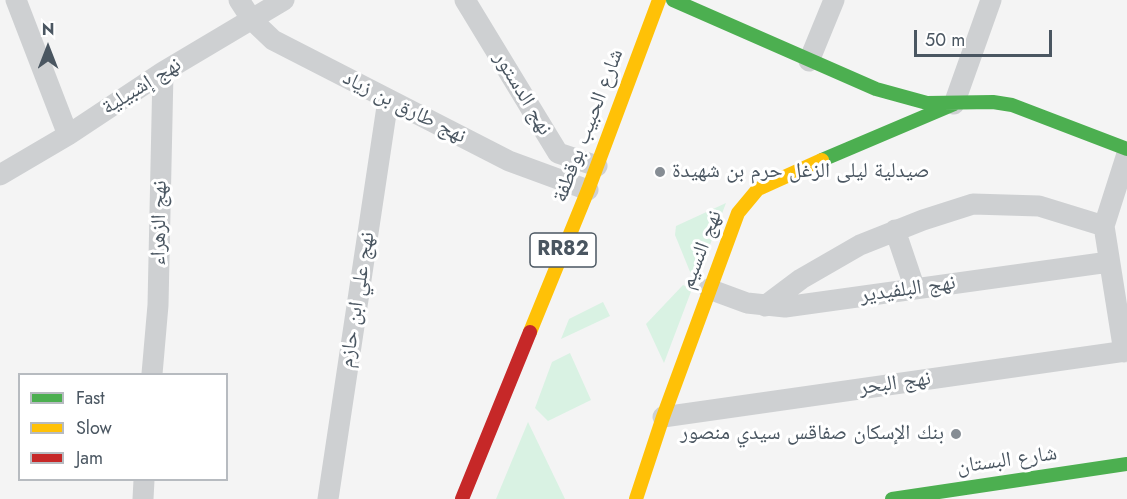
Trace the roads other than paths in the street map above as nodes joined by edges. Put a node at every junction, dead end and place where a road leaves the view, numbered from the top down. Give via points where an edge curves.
1 (16, 0) edge
2 (239, 0) edge
3 (285, 0) edge
4 (465, 0) edge
5 (659, 0) edge
6 (673, 0) edge
7 (834, 0) edge
8 (991, 0) edge
9 (252, 20) junction
10 (809, 61) junction
11 (163, 72) junction
12 (876, 89) junction
13 (388, 100) junction
14 (954, 104) junction
15 (68, 135) junction
16 (876, 136) junction
17 (1127, 149) edge
18 (1127, 154) edge
19 (597, 166) junction
20 (0, 174) edge
21 (588, 189) junction
22 (1104, 226) junction
23 (895, 230) junction
24 (1109, 262) junction
25 (915, 289) junction
26 (709, 290) junction
27 (765, 306) junction
28 (1125, 352) edge
29 (153, 373) edge
30 (663, 417) junction
31 (1127, 464) edge
32 (144, 481) edge
33 (143, 499) edge
34 (328, 499) edge
35 (462, 499) edge
36 (636, 499) edge
37 (892, 499) edge

1 - 15 street
2 - 9 street, نهج طارق بن زياد
3 - 9 street, نهج إشبيلية
4 - 19 street, نهج الدستور via 558,153
5 - 19 street, شارع الحبيب بوقطفة / RR82
6 - 10 street
7 - 10 street
8 - 14 street
9 - 11 street, نهج إشبيلية
9 - 13 street, نهج طارق بن زياد via 273,40
10 - 12 street
11 - 15 street, نهج إشبيلية
11 - 29 street, نهج الزهراء
12 - 14 street via 927,103
12 - 16 street via 887,102 889,113
13 - 21 street, نهج طارق بن زياد via 509,161
13 - 34 street, نهج علي ابن حازم
14 - 16 street, نهج النسيم
14 - 17 street via 1012,105
15 - 20 street, نهج إشبيلية
16 - 26 street, نهج النسيم via 758,189 738,213
18 - 22 street
19 - 21 street, شارع الحبيب بوقطفة / RR82
21 - 35 street, شارع الحبيب بوقطفة / RR82
22 - 23 street via 1038,206 973,204
22 - 24 street
23 - 25 street
23 - 27 street via 801,279
24 - 25 street, نهج البلفيدير
24 - 28 street
25 - 27 street, نهج البلفيدير via 785,307
26 - 27 street, نهج البلفيدير
26 - 30 street, نهج النسيم
28 - 30 street, نهج البحر
30 - 36 street, نهج النسيم
31 - 37 street, شارع البستان
32 - 33 street

